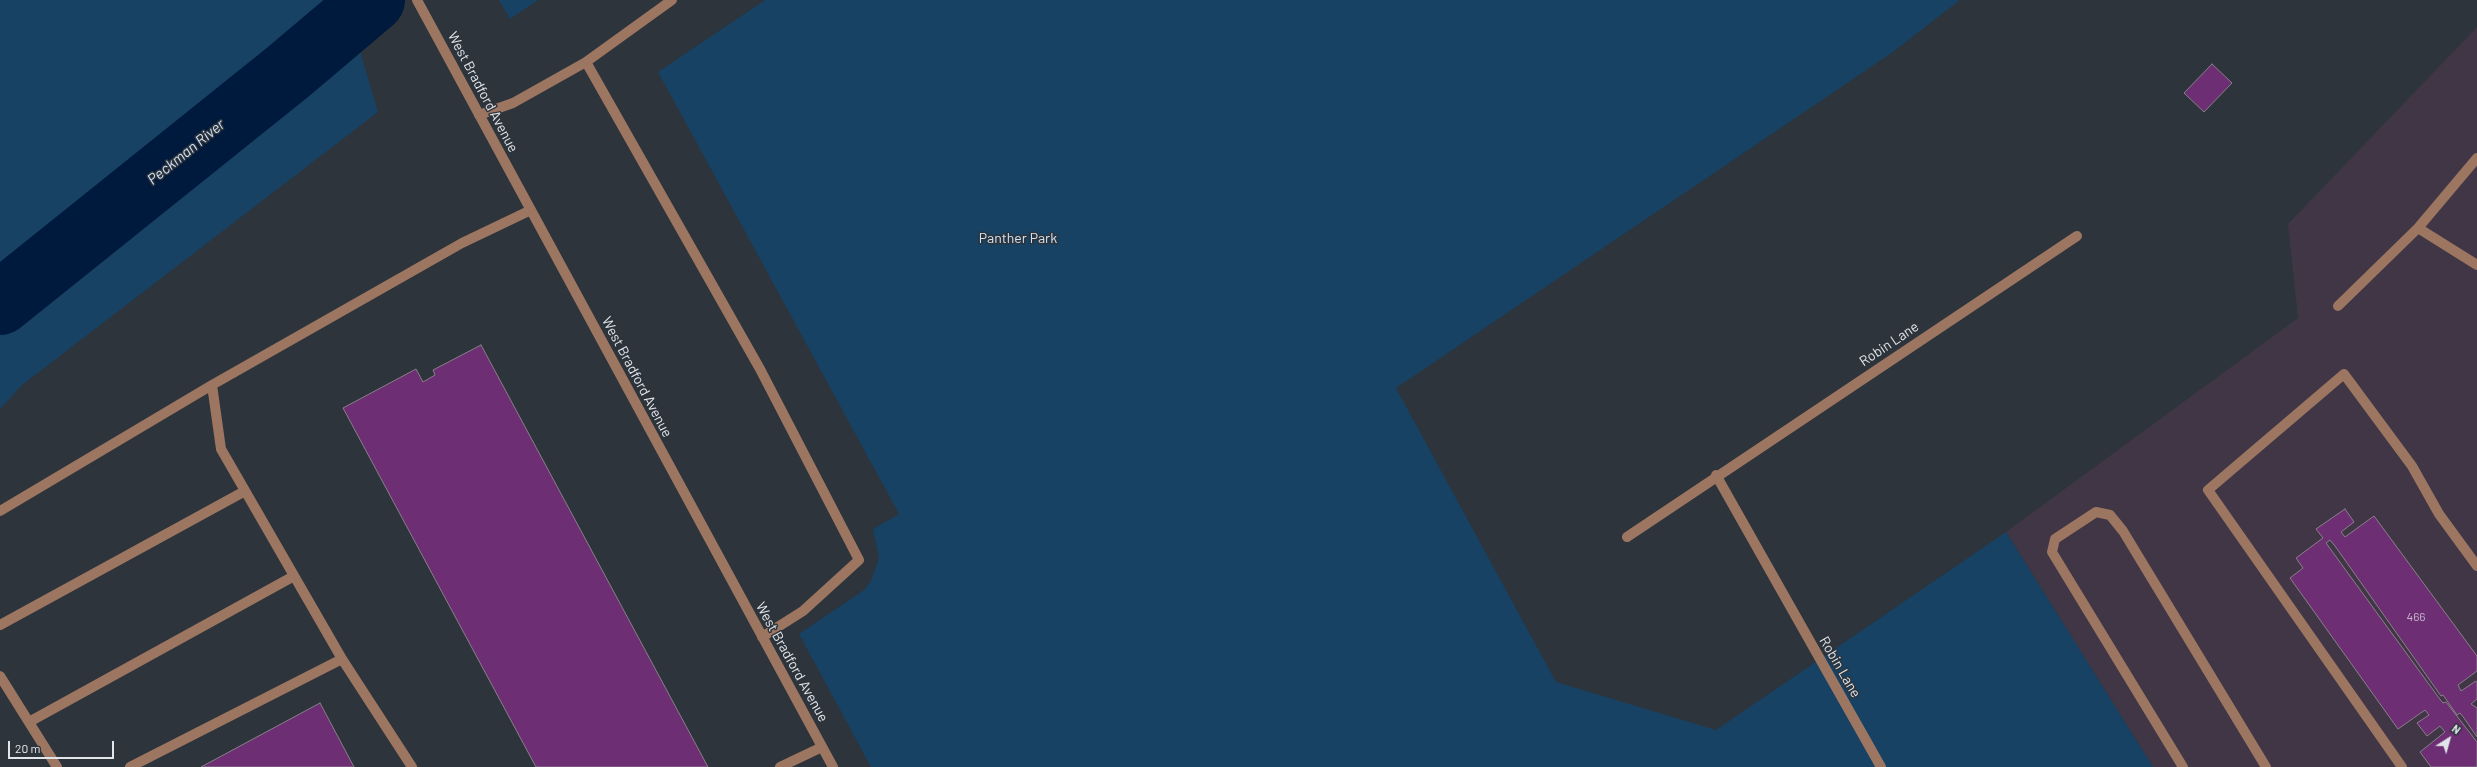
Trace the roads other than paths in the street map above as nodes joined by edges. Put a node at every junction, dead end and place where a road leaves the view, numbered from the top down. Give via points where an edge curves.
1 (417, 0) edge
2 (672, 0) edge
3 (586, 62) junction
4 (479, 114) junction
5 (2477, 158) edge
6 (531, 210) junction
7 (2418, 228) junction
8 (2077, 236) dead end
9 (2477, 265) edge
10 (2338, 306) dead end
11 (212, 386) junction
12 (1716, 475) junction
13 (245, 491) junction
14 (0, 511) edge
15 (1627, 537) dead end
16 (2477, 566) edge
17 (294, 576) junction
18 (0, 625) edge
19 (762, 637) junction
20 (342, 659) junction
21 (0, 676) edge
22 (29, 722) junction
23 (822, 747) junction
24 (57, 767) edge
25 (130, 767) edge
26 (412, 767) edge
27 (780, 767) edge
28 (833, 767) edge
29 (1881, 767) edge
30 (2183, 767) edge
31 (2266, 767) edge
32 (2402, 767) edge

1 - 4 street, West Bradford Avenue
2 - 3 street
3 - 4 street via 513,103
3 - 19 street via 760,369 859,560 803,611
4 - 6 street, West Bradford Avenue
5 - 7 street
6 - 11 street via 462,244
6 - 19 street, West Bradford Avenue
7 - 9 street
7 - 10 street
8 - 12 street, Robin Lane
11 - 13 street via 222,449
11 - 14 street
12 - 15 street, Robin Lane
12 - 29 street, Robin Lane
13 - 17 street
13 - 18 street
16 - 32 street via 2439,514 2412,466 2344,374 2208,490
17 - 20 street
17 - 22 street
19 - 23 street, West Bradford Avenue
20 - 25 street
20 - 26 street
21 - 22 street
22 - 24 street
23 - 27 street
23 - 28 street, West Bradford Avenue
30 - 31 street via 2052,552 2055,539 2096,512 2110,515 2123,531

